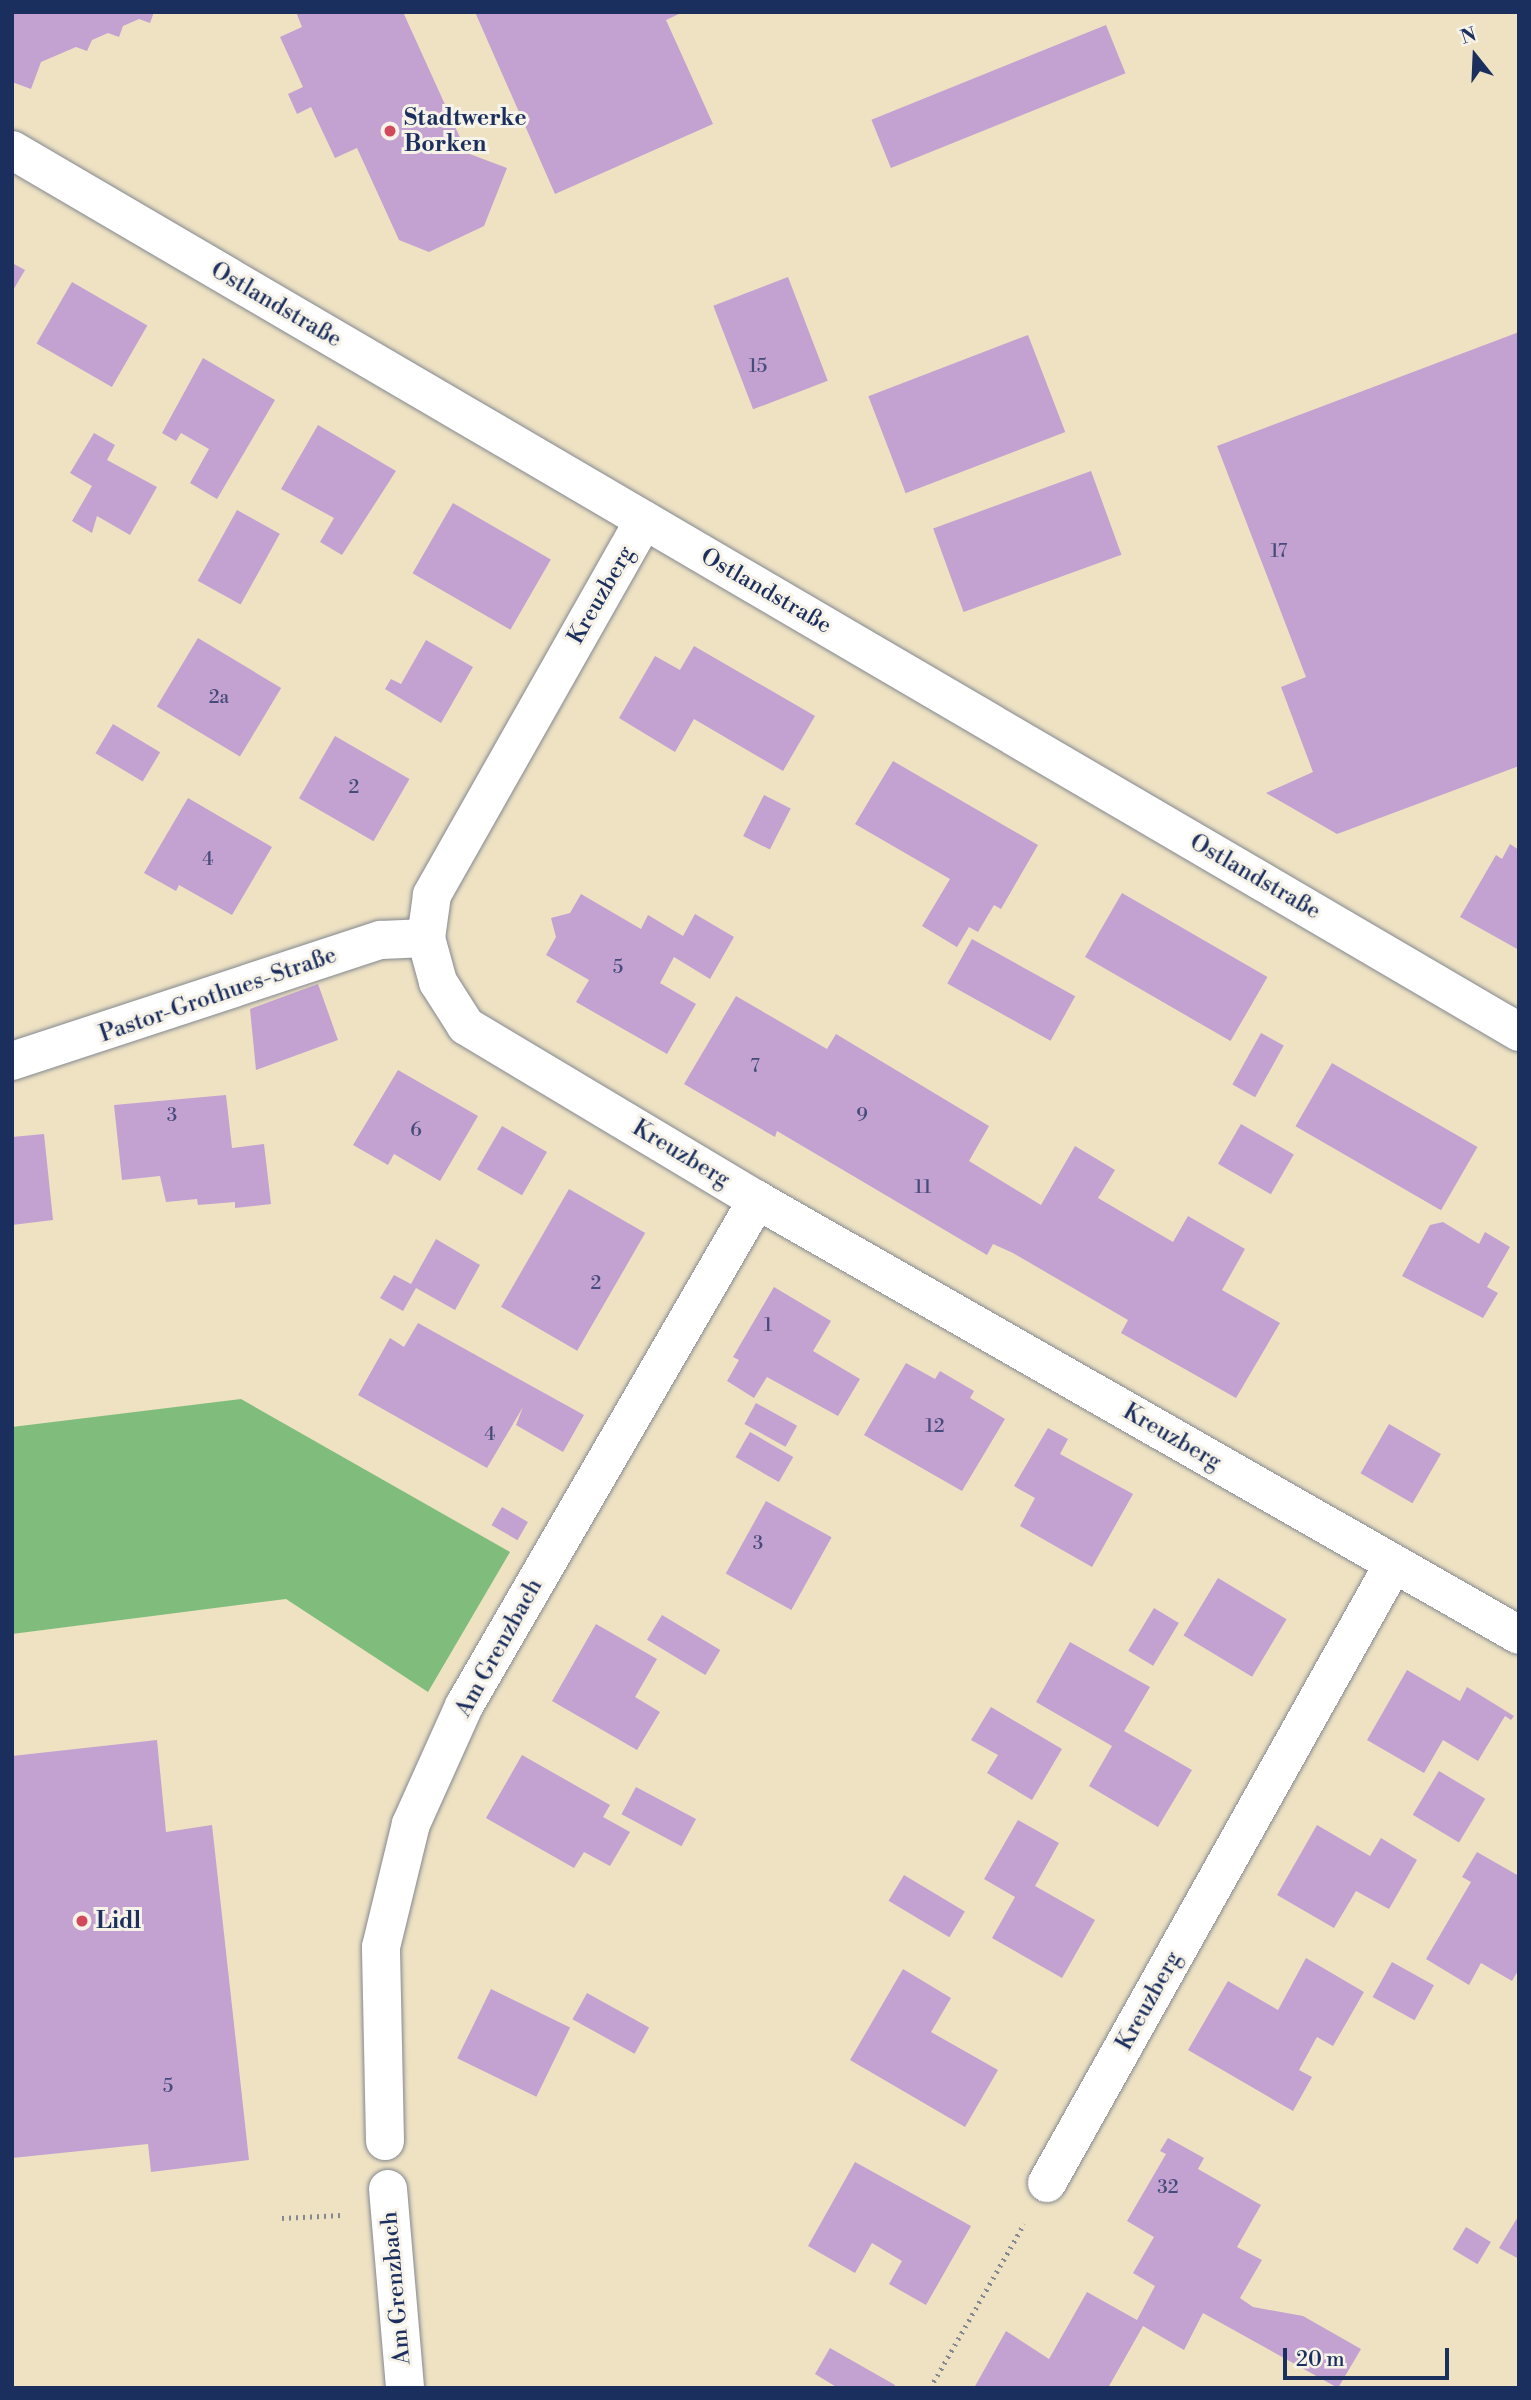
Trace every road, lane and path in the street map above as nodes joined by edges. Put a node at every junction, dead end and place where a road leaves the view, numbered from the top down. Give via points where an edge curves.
1 (12, 150) edge
2 (644, 520) junction
3 (426, 938) junction
4 (1519, 1032) edge
5 (12, 1061) edge
6 (757, 1200) junction
7 (1394, 1563) junction
8 (1519, 1635) edge
9 (385, 2141) dead end
10 (1047, 2183) joint
11 (389, 2200) joint
12 (282, 2218) dead end
13 (405, 2388) edge
14 (930, 2388) edge

1 - 2 street, Ostlandstraße
2 - 3 street, Kreuzberg via 432,895
2 - 4 street, Ostlandstraße
3 - 5 street, Pastor-Grothues-Straße via 381,940
3 - 6 street, Kreuzberg via 438,982 467,1026
6 - 7 street, Kreuzberg
6 - 9 street, Am Grenzbach via 464,1706 411,1824 381,1947
7 - 8 street, Kreuzberg
7 - 10 street, Kreuzberg
10 - 14 path
11 - 12 path
11 - 13 street, Am Grenzbach

